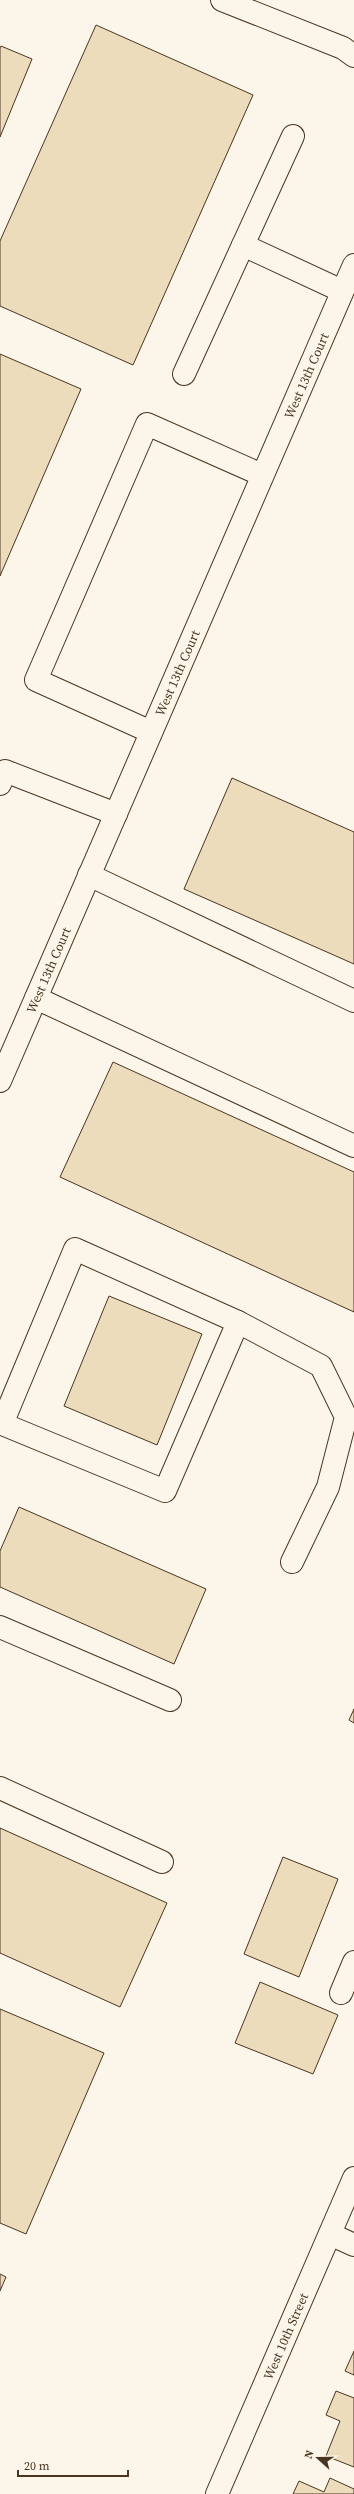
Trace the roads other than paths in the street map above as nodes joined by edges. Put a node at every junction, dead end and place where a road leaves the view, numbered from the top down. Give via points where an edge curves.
1 (222, 0) edge
2 (354, 56) edge
3 (293, 136) dead end
4 (243, 245) junction
5 (354, 265) edge
6 (342, 291) junction
7 (184, 374) dead end
8 (262, 475) junction
9 (151, 732) junction
10 (0, 784) edge
11 (116, 814) junction
12 (89, 875) junction
13 (36, 998) junction
14 (354, 1001) edge
15 (0, 1081) edge
16 (354, 1146) edge
17 (238, 1322) junction
18 (1, 1424) edge
19 (292, 1562) dead end
20 (0, 1627) edge
21 (170, 1700) dead end
22 (0, 1788) edge
23 (162, 1862) dead end
24 (354, 1962) edge
25 (341, 1993) dead end
26 (354, 2178) edge
27 (330, 2234) junction
28 (354, 2245) edge
29 (217, 2494) edge

1 - 2 street via 343,48
3 - 4 street
4 - 6 street
4 - 7 street
5 - 6 street, West 13th Court
6 - 8 street, West 13th Court
8 - 9 street, West 13th Court
8 - 9 street via 147,424 36,680
9 - 11 street, West 13th Court
10 - 11 street via 5,771
11 - 12 street, West 13th Court
12 - 13 street, West 13th Court
12 - 14 street
13 - 15 street, West 13th Court
13 - 16 street
17 - 18 street via 165,1491
17 - 18 street via 75,1249
17 - 19 street via 321,1366 346,1417 328,1487
20 - 21 street
22 - 23 street
24 - 25 street
26 - 27 street, West 10th Street
27 - 28 street
27 - 29 street, West 10th Street

